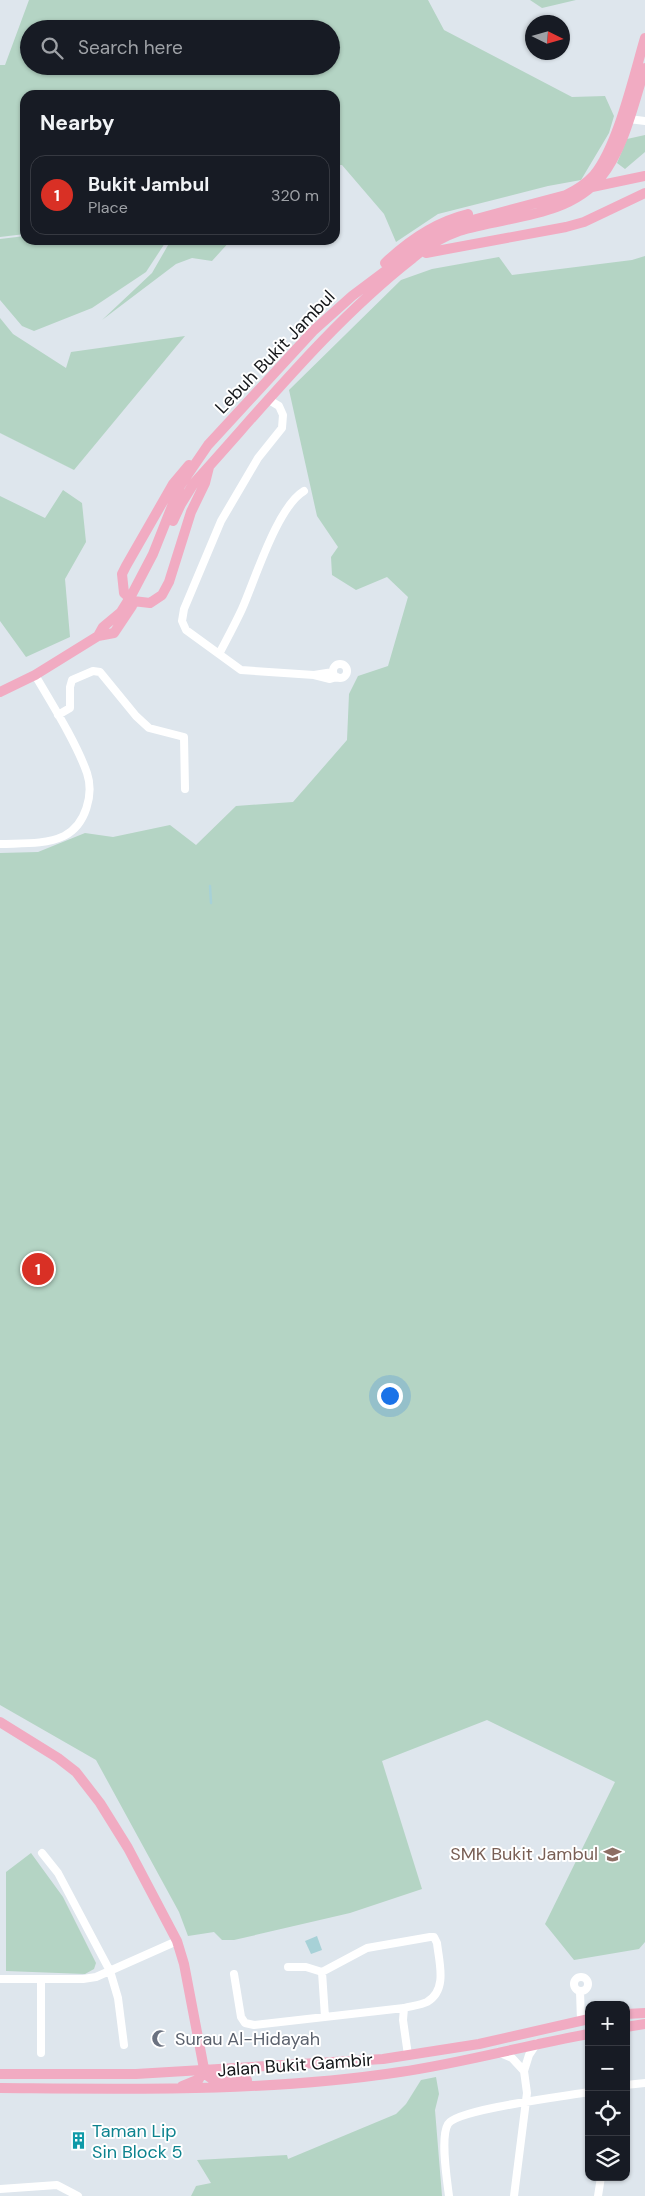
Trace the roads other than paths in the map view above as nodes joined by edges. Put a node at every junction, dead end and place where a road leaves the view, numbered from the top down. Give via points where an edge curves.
1 (645, 38) edge
2 (645, 68) edge
3 (629, 119) junction
4 (645, 121) edge
5 (640, 177) edge
6 (645, 194) edge
7 (415, 256) junction
8 (352, 296) junction
9 (269, 400) junction
10 (208, 445) junction
11 (209, 466) junction
12 (304, 491) dead end
13 (98, 636) junction
14 (220, 654) junction
15 (335, 674) dead end
16 (35, 675) junction
17 (0, 692) edge
18 (58, 715) junction
19 (185, 789) dead end
20 (0, 844) edge
21 (0, 1722) edge
22 (42, 1853) dead end
23 (177, 1941) junction
24 (288, 1967) dead end
25 (110, 1971) junction
26 (322, 1972) junction
27 (234, 1974) dead end
28 (0, 1979) edge
29 (40, 1979) junction
30 (580, 1991) dead end
31 (404, 2008) junction
32 (645, 2012) edge
33 (630, 2014) edge
34 (325, 2017) junction
35 (585, 2020) edge
36 (645, 2024) edge
37 (630, 2026) edge
38 (585, 2035) edge
39 (537, 2043) junction
40 (124, 2045) dead end
41 (498, 2052) junction
42 (40, 2053) dead end
43 (411, 2055) junction
44 (202, 2069) junction
45 (524, 2071) junction
46 (0, 2074) edge
47 (645, 2083) edge
48 (630, 2085) edge
49 (256, 2086) junction
50 (0, 2088) edge
51 (175, 2089) junction
52 (585, 2093) edge
53 (525, 2102) junction
54 (600, 2181) edge
55 (0, 2189) edge
56 (78, 2196) edge
57 (449, 2196) edge
58 (514, 2196) edge
59 (598, 2196) edge

1 - 8 main road, Lebuh Bukit Jambul via 606,154 594,175 566,195 551,201 454,225 436,233
2 - 3 main road, Lebuh Bukit Jambul
3 - 4 street
3 - 7 main road, Lebuh Bukit Jambul via 602,176 581,195 553,208 457,232
5 - 8 main road via 452,218 418,235
6 - 7 main road via 566,227 436,249
7 - 9 main road, Lebuh Bukit Jambul via 332,331
8 - 10 main road, Lebuh Bukit Jambul via 313,331
9 - 11 main road, Lebuh Bukit Jambul
9 - 14 street via 283,415 282,428 258,458 221,521 184,609 182,621 186,630
10 - 11 main road via 172,484 126,566 122,582 128,598 150,604 162,595
10 - 13 main road, Lebuh Bukit Jambul via 180,486 153,554 131,596
11 - 13 main road, Lebuh Bukit Jambul via 181,504 123,621 114,633
12 - 14 street via 296,496 272,535 242,610
13 - 16 main road, Lebuh Bukit Jambul
14 - 15 street via 247,671 330,679
16 - 17 main road, Lebuh Bukit Jambul
16 - 18 street
18 - 19 street via 70,708 72,680 93,671 100,672 149,728 184,738
18 - 20 street via 87,773 89,791 84,814 78,825 62,837
21 - 23 main road via 58,1758 89,1787 128,1848
22 - 25 street via 58,1873
23 - 25 street
23 - 44 main road via 188,1981
24 - 26 street via 306,1967
25 - 29 street via 83,1979
25 - 40 street via 118,1998
26 - 31 street via 367,1948 434,1938 441,1985 438,1992 427,2002
26 - 34 street
27 - 34 street via 241,2017 246,2023 254,2025
28 - 29 street
29 - 42 street
30 - 35 street
31 - 34 street
31 - 43 street via 403,2020
32 - 33 main road
35 - 43 main road, Jalan Bukit Gambir via 479,2044
36 - 37 main road
38 - 39 main road, Jalan Bukit Gambir
39 - 41 main road, Jalan Bukit Gambir
39 - 45 street via 528,2055
41 - 45 street via 517,2062
41 - 49 main road, Jalan Bukit Gambir via 401,2072
43 - 44 main road, Jalan Bukit Gambir
44 - 46 main road, Jalan Bukit Gambir via 99,2075
44 - 49 main road via 208,2078 249,2080
44 - 51 main road via 199,2079
45 - 53 street
47 - 48 street
49 - 51 main road, Jalan Bukit Gambir
50 - 51 main road, Jalan Bukit Gambir
52 - 53 street
53 - 57 street via 461,2115 448,2123 445,2137
53 - 58 street
54 - 59 street
55 - 56 street via 57,2185

